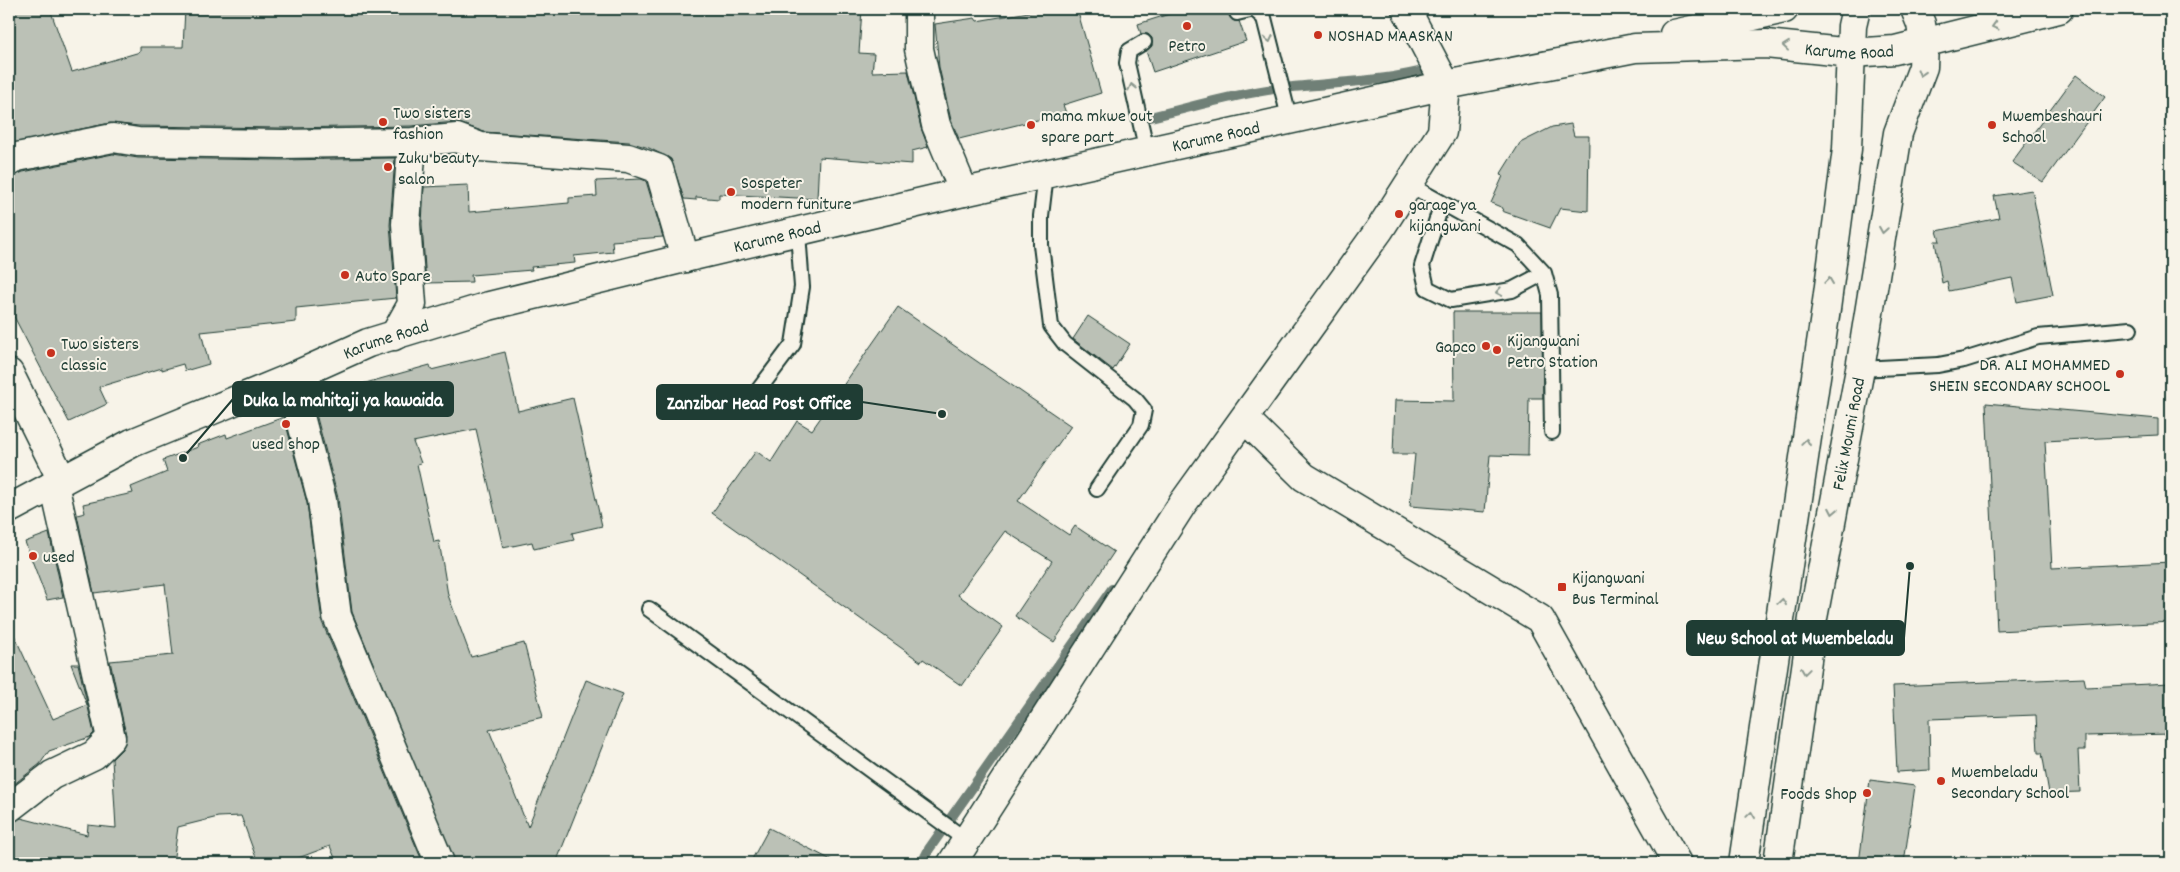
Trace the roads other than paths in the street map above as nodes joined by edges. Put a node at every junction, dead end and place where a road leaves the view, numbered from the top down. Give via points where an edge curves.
1 (919, 9) edge
2 (1254, 9) edge
3 (1406, 9) edge
4 (1784, 9) edge
5 (1856, 9) edge
6 (1915, 9) edge
7 (2059, 9) edge
8 (1237, 13) dead end
9 (1144, 42) dead end
10 (1924, 44) junction
11 (1635, 48) junction
12 (1852, 53) junction
13 (1446, 85) junction
14 (1287, 110) junction
15 (412, 142) junction
16 (1147, 152) junction
17 (9, 162) edge
18 (1046, 174) junction
19 (1408, 184) junction
20 (964, 192) junction
21 (1442, 203) junction
22 (798, 233) junction
23 (685, 258) junction
24 (1544, 274) junction
25 (2130, 329) dead end
26 (394, 336) junction
27 (1860, 369) junction
28 (9, 373) edge
29 (290, 378) junction
30 (748, 404) dead end
31 (1244, 418) junction
32 (1552, 432) dead end
33 (57, 483) junction
34 (1097, 489) dead end
35 (9, 509) edge
36 (649, 610) dead end
37 (9, 808) edge
38 (966, 840) junction
39 (440, 863) edge
40 (952, 863) edge
41 (1677, 863) edge
42 (1744, 863) edge
43 (1778, 863) edge

1 - 20 main road via 919,49 936,125
2 - 8 lane
2 -> 14 lane via 1264,18
3 - 13 main road
4 - 11 main road, Karume Road via 1662,37
5 - 12 main road
6 - 10 main road, Felix Moumi Road
7 -> 10 main road, Karume Road
16 -> 9 lane via 1127,63 1129,50
10 - 12 main road, Karume Road
10 -> 27 main road, Felix Moumi Road via 1923,67 1898,133
12 -> 11 main road, Karume Road via 1766,44
11 - 13 main road, Karume Road
42 -> 12 main road via 1826,309 1847,150
13 - 14 main road, Karume Road
13 - 19 main road via 1442,132
14 - 16 main road, Karume Road
15 - 17 main road via 263,144 138,142 113,138 18,157
15 - 23 main road via 457,138 481,147 628,158 660,169
15 - 26 main road via 406,224 412,304
16 - 18 main road, Karume Road
18 - 20 main road, Karume Road
18 - 34 lane via 1041,235 1052,326 1065,344 1135,399 1144,410 1141,425
19 - 21 lane
19 - 31 main road
20 - 22 main road, Karume Road
21 - 24 lane via 1518,245
24 -> 21 lane via 1512,290 1451,300 1427,288 1422,266
22 - 23 main road, Karume Road
22 - 30 lane via 802,287 792,344
23 - 26 main road, Karume Road via 489,306
24 - 32 lane via 1550,295
25 - 27 lane via 2038,337 1938,365
26 - 29 main road, Karume Road via 368,343
27 -> 43 main road, Felix Moumi Road via 1813,618
28 - 33 main road
29 - 33 main road, Karume Road via 132,443
29 - 39 main road via 322,500 338,616
31 - 38 main road via 1183,503
31 - 41 main road via 1304,477 1540,619
33 - 35 main road, Karume Road
33 - 37 main road via 56,493 110,738 94,755 52,775
36 - 38 lane
38 - 40 main road

